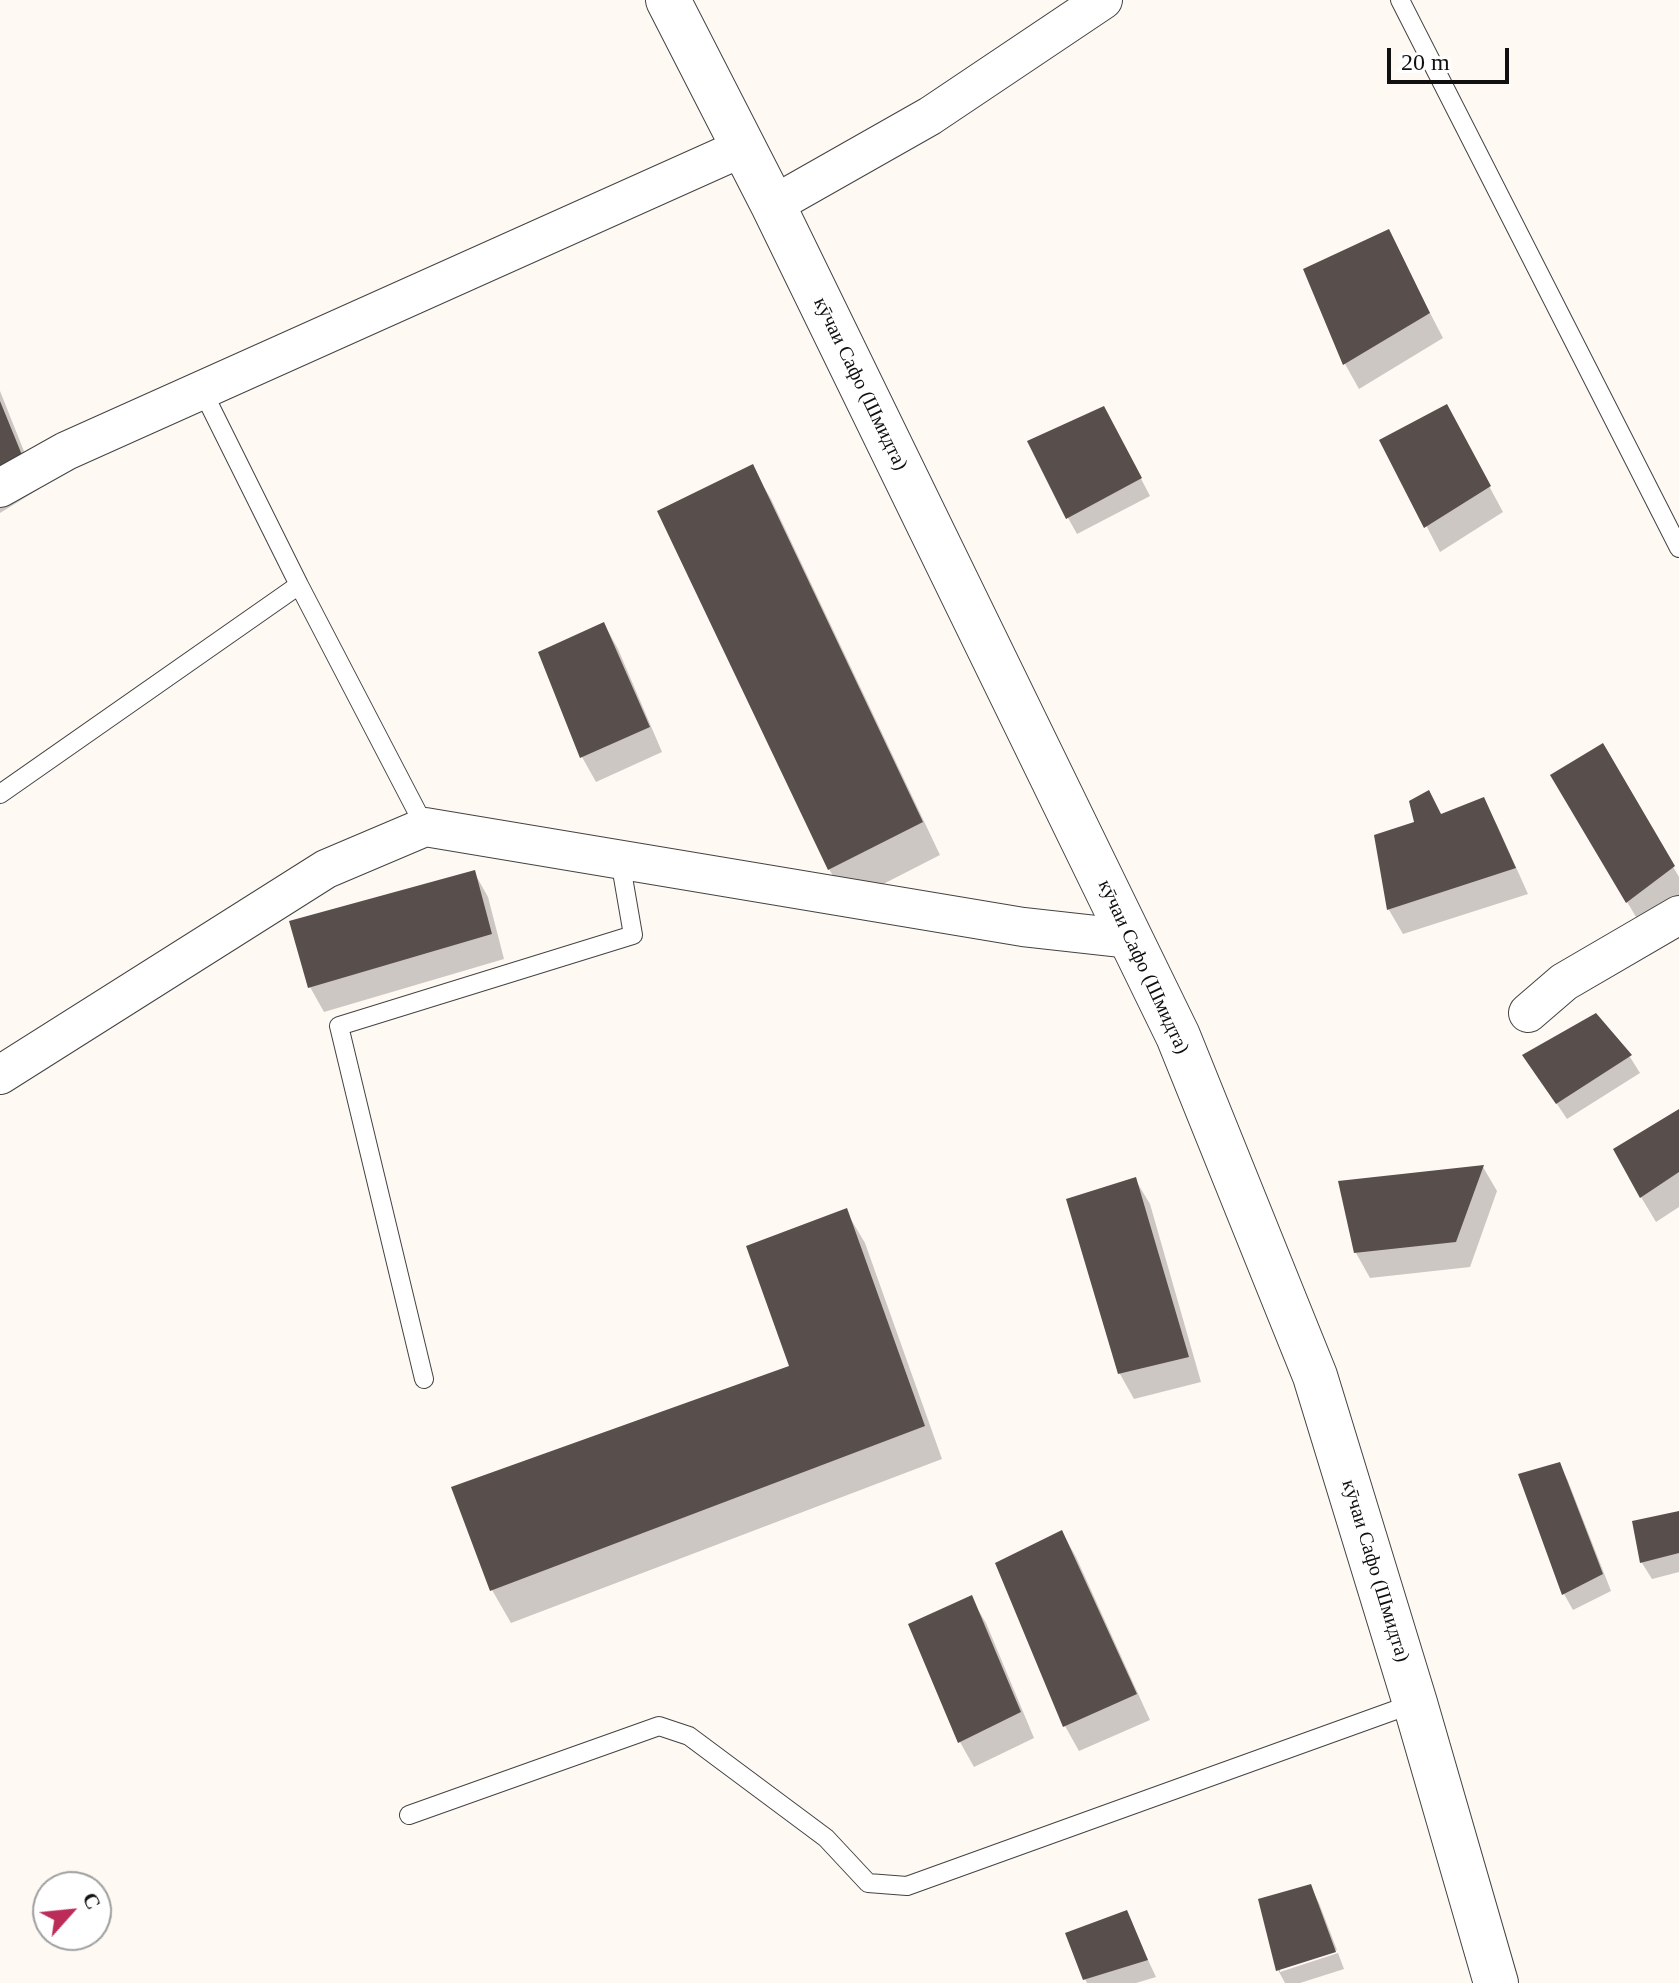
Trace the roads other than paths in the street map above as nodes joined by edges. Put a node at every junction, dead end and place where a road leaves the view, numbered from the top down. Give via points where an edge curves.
1 (668, 0) edge
2 (1103, 0) edge
3 (1400, 0) edge
4 (744, 147) junction
5 (773, 205) junction
6 (202, 390) junction
7 (0, 488) edge
8 (1679, 548) edge
9 (299, 585) junction
10 (0, 794) edge
11 (425, 827) junction
12 (620, 860) junction
13 (1679, 915) edge
14 (1131, 939) junction
15 (1528, 1013) dead end
16 (0, 1075) edge
17 (424, 1379) dead end
18 (1415, 1703) junction
19 (409, 1815) dead end
20 (1496, 1983) edge

1 - 4 street, кӯчаи Сафо (Шмидта)
2 - 5 street via 930,116
3 - 8 lane
4 - 5 street, кӯчаи Сафо (Шмидта)
4 - 6 street
5 - 14 street, кӯчаи Сафо (Шмидта)
6 - 7 street via 66,451
6 - 9 lane
9 - 10 lane
9 - 11 lane
11 - 12 street
11 - 16 street via 326,869
12 - 14 street via 1023,927
12 - 17 lane via 633,935 339,1026
13 - 15 street via 1564,982
14 - 18 street, кӯчаи Сафо (Шмидта) via 1178,1036 1315,1376
18 - 19 lane via 907,1886 868,1883 814,1828 689,1736 659,1726
18 - 20 street, кӯчаи Сафо (Шмидта)

